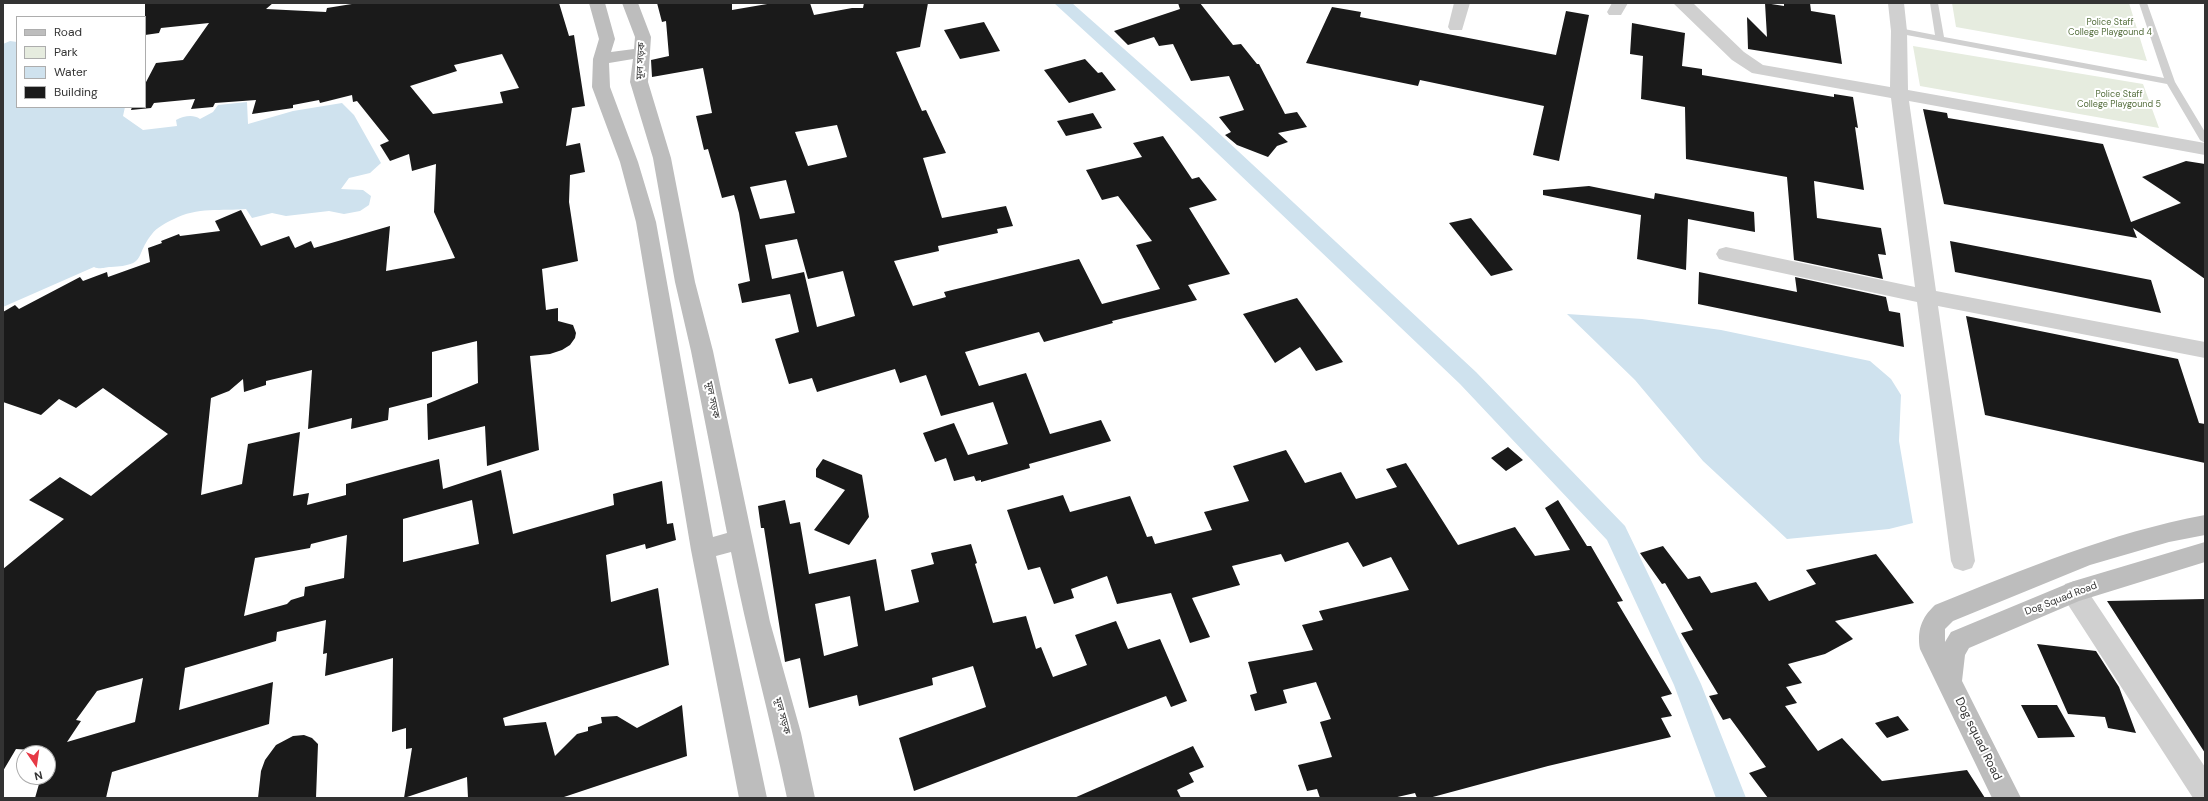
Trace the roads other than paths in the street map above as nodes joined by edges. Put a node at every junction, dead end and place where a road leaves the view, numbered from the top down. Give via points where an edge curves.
1 (597, 3) edge
2 (630, 3) edge
3 (1462, 3) edge
4 (1682, 3) edge
5 (1896, 3) edge
6 (1934, 3) edge
7 (2143, 3) edge
8 (1456, 27) dead end
9 (1899, 31) junction
10 (1940, 39) junction
11 (640, 53) junction
12 (601, 59) junction
13 (2170, 82) junction
14 (1899, 94) junction
15 (2205, 140) edge
16 (2205, 149) edge
17 (1726, 254) dead end
18 (1927, 297) junction
19 (2205, 350) edge
20 (2205, 525) edge
21 (741, 539) junction
22 (703, 550) junction
23 (2205, 552) edge
24 (1963, 561) dead end
25 (2074, 592) junction
26 (1950, 679) junction
27 (2205, 792) edge
28 (752, 798) edge
29 (801, 798) edge
30 (2007, 798) edge

1 - 12 street via 607,39
2 - 11 street, মূল সড়ক via 643,36
3 - 8 street
4 - 14 street via 1738,56 1758,69
5 - 9 street
6 - 10 lane
7 - 13 lane
9 - 10 lane
9 - 14 street
10 - 13 lane
11 - 12 street
11 - 21 street, মূল সড়ক via 639,82 662,158 685,282
12 - 22 street via 601,87 629,162 646,222
13 - 15 lane
14 - 16 street
14 - 18 street
17 - 18 street
18 - 19 street
18 - 24 street
20 - 26 street, Dog squad Road via 2169,532 2086,556 1944,613 1933,623 1931,641
21 - 22 street
21 - 29 street, মূল সড়ক via 757,622 787,733
22 - 28 street
23 - 25 street, Dog Squad Road
25 - 26 street, Dog Squad Road via 1960,640 1952,653
25 - 27 street
26 - 30 street, Dog squad Road

